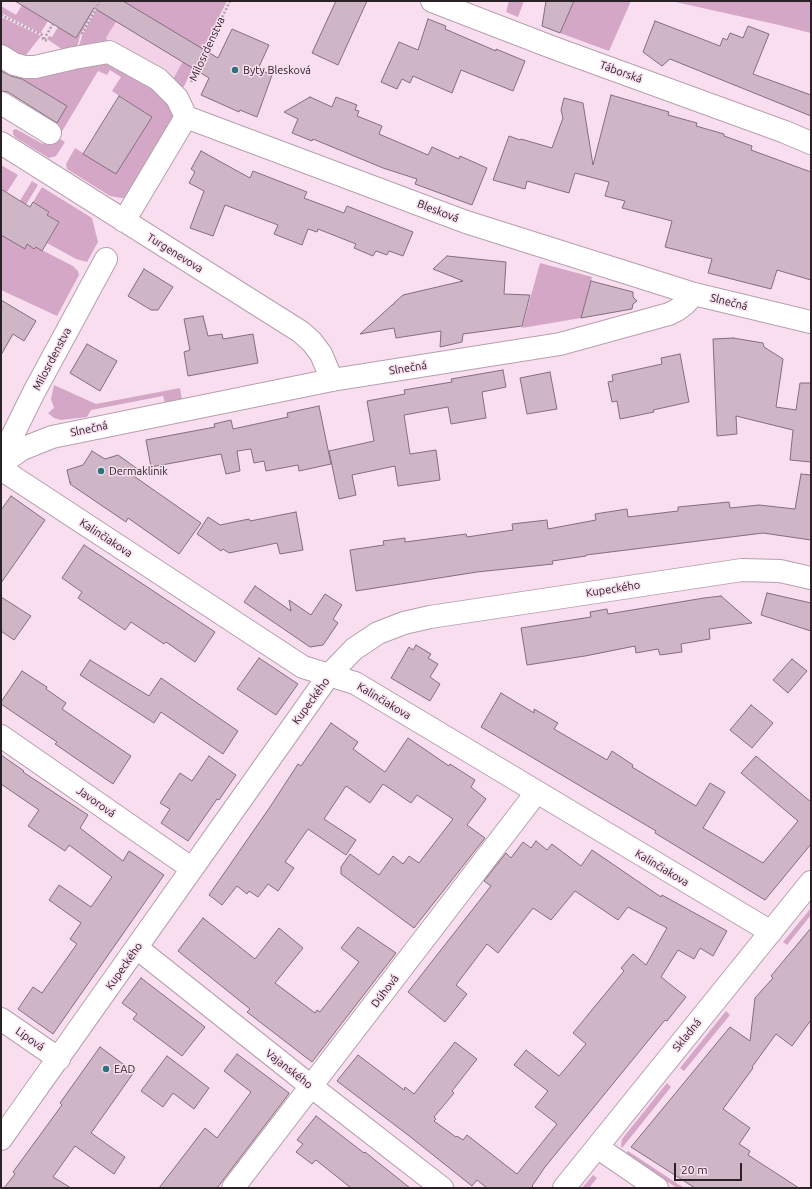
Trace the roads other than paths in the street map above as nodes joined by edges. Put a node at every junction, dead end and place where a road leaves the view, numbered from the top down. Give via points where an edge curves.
1 (432, 1) edge
2 (1, 56) edge
3 (2, 106) edge
4 (186, 116) junction
5 (50, 133) dead end
6 (1, 143) edge
7 (811, 143) edge
8 (124, 221) junction
9 (106, 259) dead end
10 (694, 294) junction
11 (811, 322) edge
12 (332, 380) junction
13 (1, 459) edge
14 (1, 464) edge
15 (1, 469) edge
16 (811, 578) edge
17 (329, 675) junction
18 (1, 736) edge
19 (536, 793) junction
20 (192, 868) junction
21 (811, 882) edge
22 (770, 932) junction
23 (137, 948) junction
24 (5, 1029) edge
25 (59, 1059) junction
26 (312, 1087) junction
27 (1, 1139) edge
28 (597, 1147) junction
29 (234, 1188) edge
30 (442, 1188) edge
31 (564, 1188) edge
32 (658, 1188) edge

1 - 7 street, Táborská
2 - 4 street via 25,67 109,52 158,79 177,98
3 - 5 street
4 - 8 street
4 - 10 street, Blesková via 466,222
6 - 8 street, Turgenevova
8 - 12 street, Turgenevova via 301,332 321,354
9 - 13 street, Milosrdenstva
10 - 11 street, Slnečná
10 - 12 street, Slnečná via 685,304 669,314 560,344
12 - 14 street, Slnečná via 52,437 22,449
15 - 17 street, Kalinčiakova via 303,667
16 - 17 street, Kupeckého via 780,571 742,570 430,617 378,633 354,649
17 - 19 street, Kalinčiakova via 355,683
17 - 20 street, Kupeckého
18 - 20 street, Javorová
19 - 22 street, Kalinčiakova
19 - 26 street, Dúhová
20 - 23 street, Kupeckého
21 - 22 street, Skladná
22 - 28 street, Skladná
23 - 25 street, Kupeckého
23 - 26 street, Vajanského
24 - 25 street, Lipová
25 - 27 street, Kupeckého
26 - 29 street, Dúhová
26 - 30 street, Vajanského
28 - 31 street, Skladná
28 - 32 street

